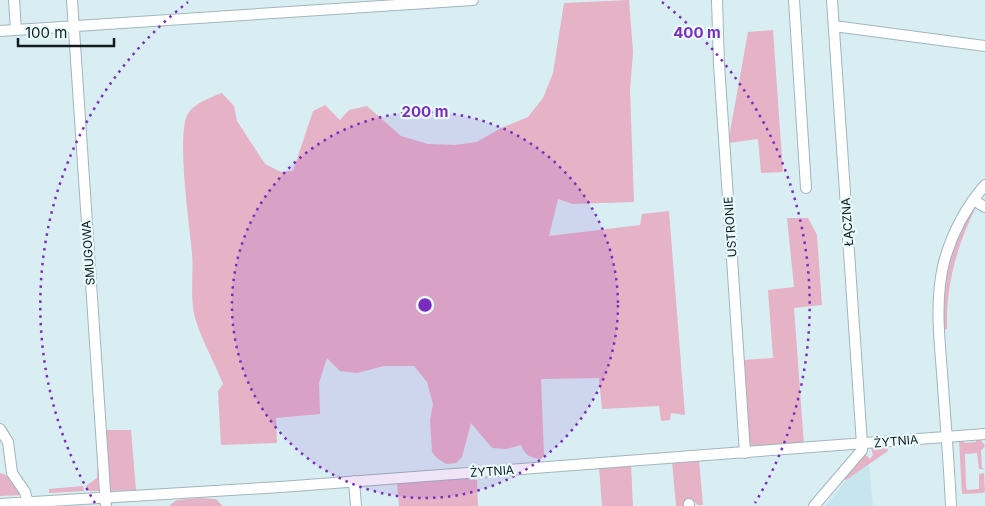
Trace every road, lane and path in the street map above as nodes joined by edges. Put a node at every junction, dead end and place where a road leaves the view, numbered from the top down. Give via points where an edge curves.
1 (14, 0) edge
2 (72, 0) edge
3 (473, 0) edge
4 (717, 0) edge
5 (794, 0) edge
6 (832, 0) edge
7 (73, 26) junction
8 (834, 26) junction
9 (16, 30) junction
10 (0, 31) edge
11 (985, 46) edge
12 (985, 185) edge
13 (806, 188) dead end
14 (973, 200) junction
15 (985, 207) edge
16 (0, 429) edge
17 (985, 434) edge
18 (947, 436) junction
19 (862, 444) junction
20 (745, 453) junction
21 (354, 481) junction
22 (28, 503) junction
23 (106, 503) edge
24 (0, 504) edge
25 (356, 506) edge
26 (814, 506) edge
27 (951, 506) edge

1 - 9 street
2 - 7 street, SMUGOWA
3 - 7 street
4 - 20 street, USTRONIE
5 - 13 street
6 - 8 street, ŁĄCZNA
7 - 9 street
7 - 23 street, SMUGOWA
8 - 11 street
8 - 19 street, ŁĄCZNA
9 - 10 street
12 - 14 street
14 - 15 street
14 - 18 street via 953,236 940,288 938,325
16 - 22 street via 8,442 12,473 27,495
17 - 18 street, ŻYTNIA
18 - 19 street, ŻYTNIA
18 - 27 street
19 - 20 street, ŻYTNIA
19 - 26 street via 862,450
20 - 21 street, ŻYTNIA
21 - 23 street, ŻYTNIA
21 - 25 street
22 - 23 street, ŻYTNIA
22 - 24 street, ŻYTNIA

